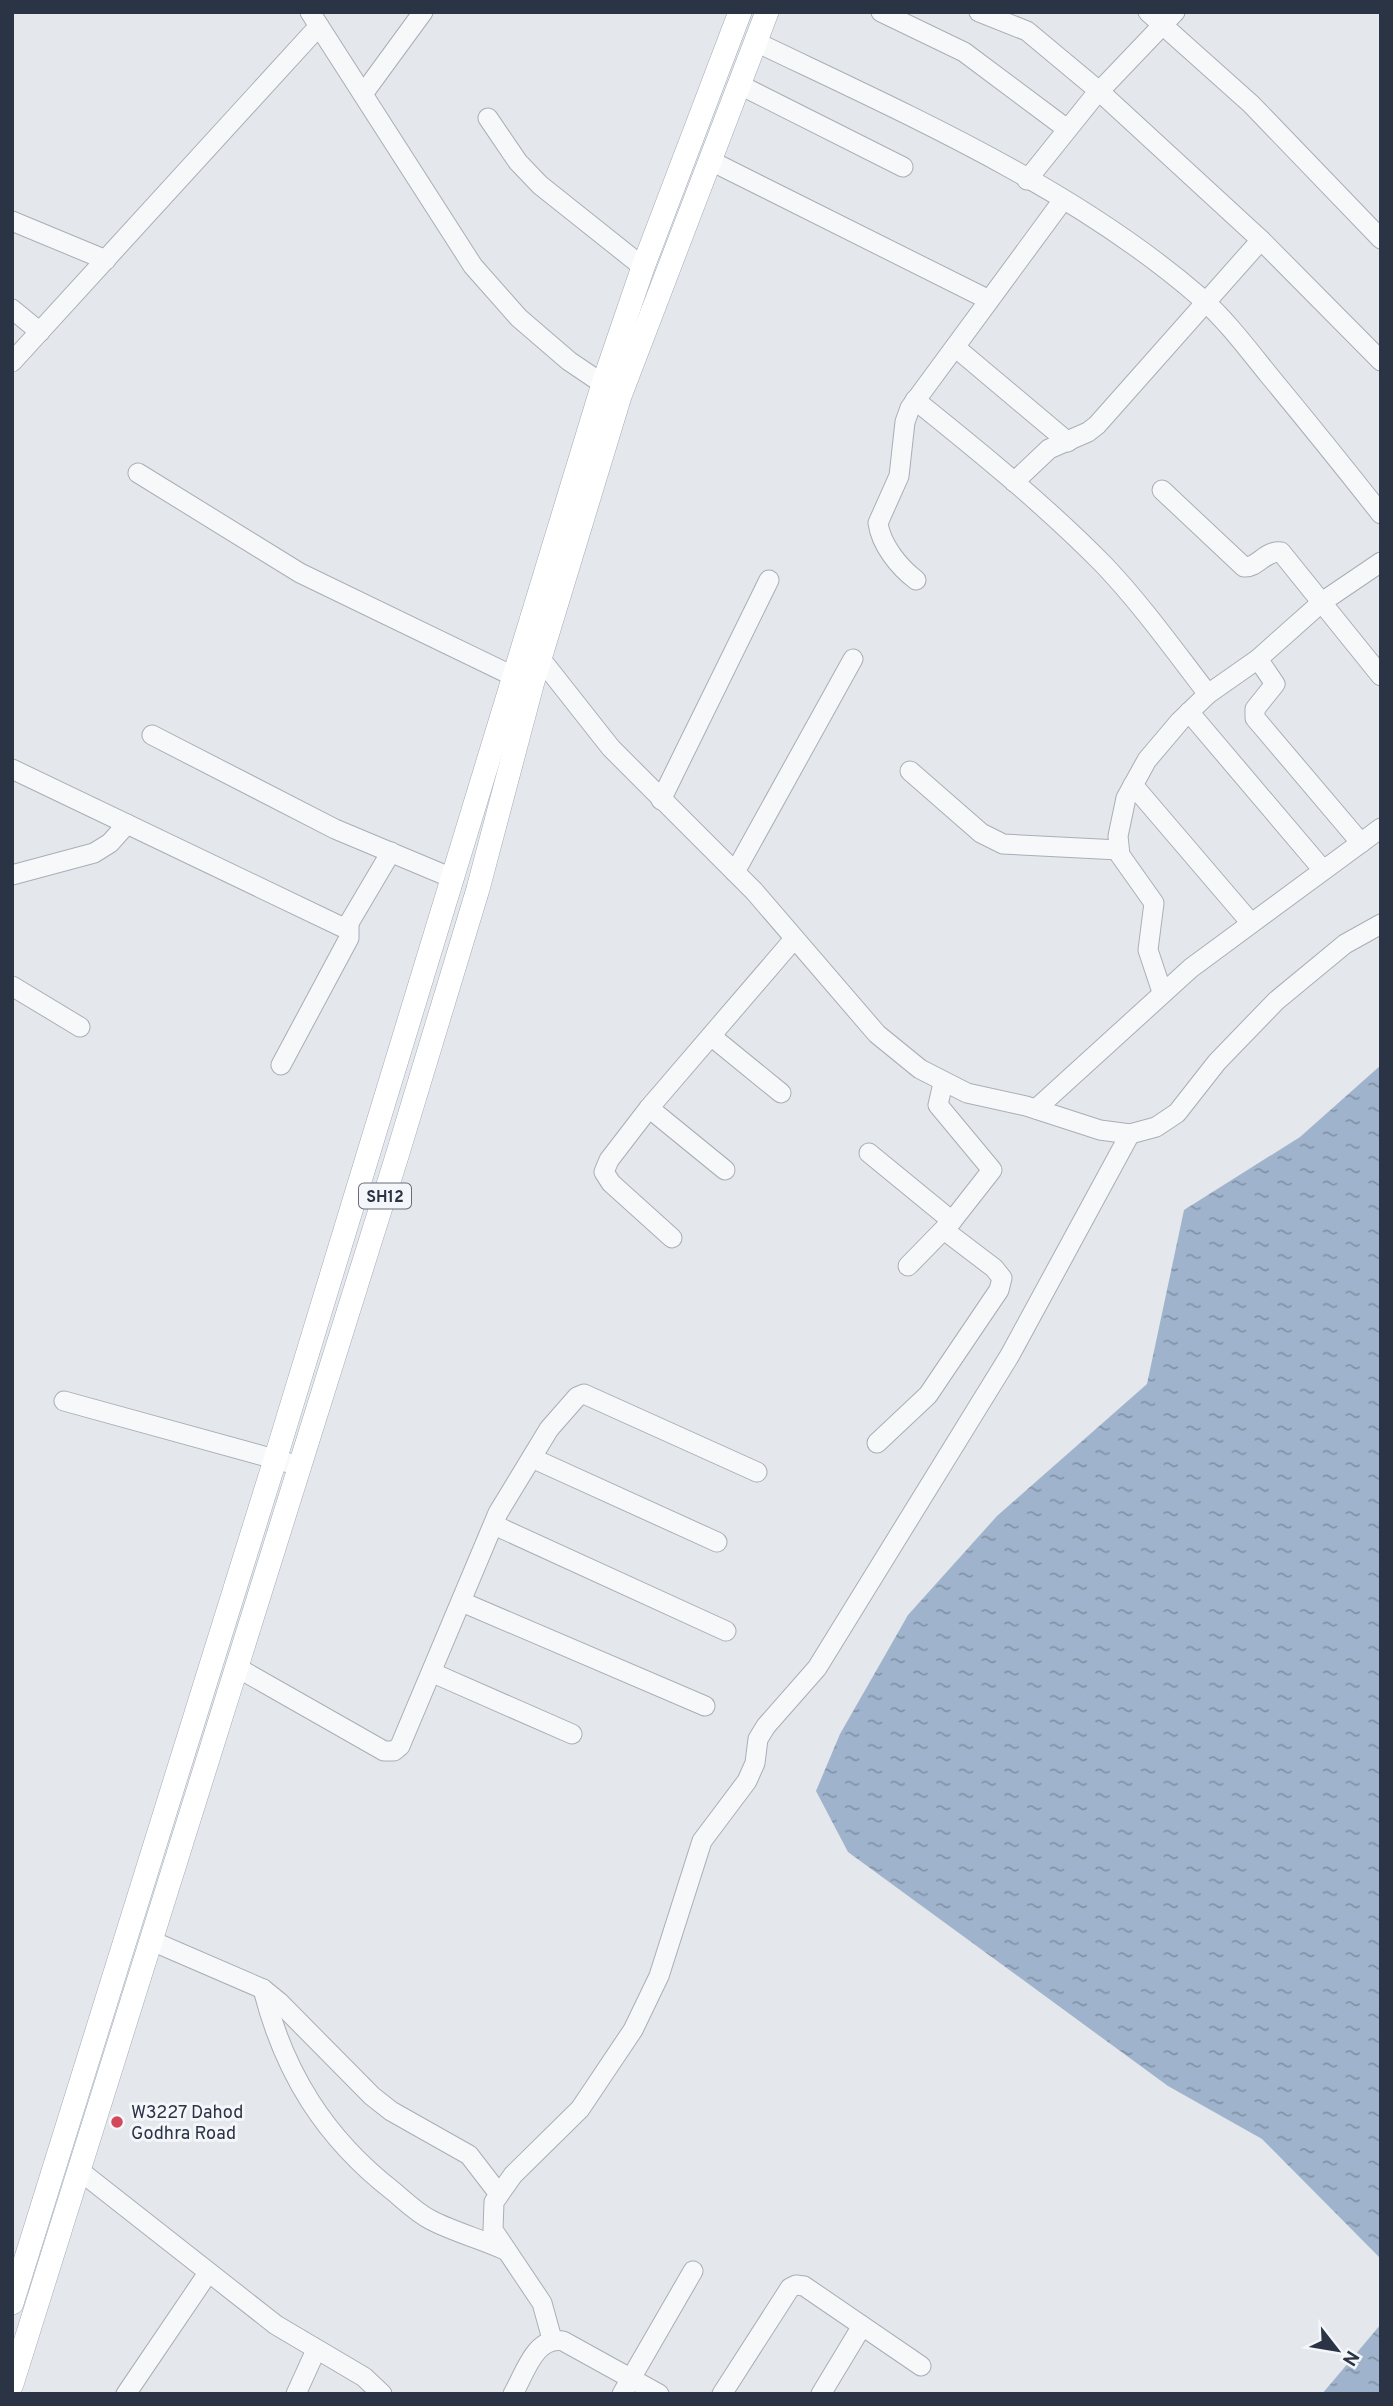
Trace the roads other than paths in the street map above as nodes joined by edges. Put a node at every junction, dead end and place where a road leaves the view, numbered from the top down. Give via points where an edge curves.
1 (423, 12) edge
2 (740, 12) edge
3 (767, 12) edge
4 (881, 12) edge
5 (979, 12) edge
6 (1148, 12) edge
7 (315, 19) edge
8 (1170, 20) edge
9 (756, 42) junction
10 (740, 85) junction
11 (1099, 92) junction
12 (363, 94) junction
13 (488, 118) dead end
14 (1067, 129) junction
15 (709, 160) junction
16 (902, 167) dead end
17 (1027, 180) junction
18 (1063, 200) junction
19 (12, 221) edge
20 (1381, 239) edge
21 (1261, 240) junction
22 (106, 260) junction
23 (643, 267) junction
24 (989, 300) junction
25 (1207, 304) junction
26 (12, 309) edge
27 (40, 332) junction
28 (955, 347) junction
29 (1381, 361) edge
30 (12, 362) edge
31 (603, 384) junction
32 (915, 400) junction
33 (1069, 442) junction
34 (138, 473) dead end
35 (1014, 482) junction
36 (1162, 489) dead end
37 (1381, 514) edge
38 (1381, 562) edge
39 (769, 580) dead end
40 (916, 580) dead end
41 (1322, 602) junction
42 (540, 658) junction
43 (853, 659) dead end
44 (1258, 659) junction
45 (513, 676) junction
46 (1381, 676) edge
47 (1208, 694) junction
48 (1189, 712) junction
49 (152, 735) dead end
50 (12, 769) edge
51 (910, 771) dead end
52 (1133, 785) junction
53 (661, 800) junction
54 (127, 824) junction
55 (1381, 828) edge
56 (1361, 843) junction
57 (1119, 850) junction
58 (391, 852) junction
59 (1323, 870) junction
60 (735, 872) junction
61 (12, 876) edge
62 (452, 878) junction
63 (349, 923) junction
64 (1251, 923) junction
65 (1381, 923) edge
66 (794, 939) junction
67 (12, 986) edge
68 (1162, 992) junction
69 (80, 1027) dead end
70 (711, 1036) junction
71 (281, 1065) dead end
72 (943, 1083) junction
73 (781, 1093) dead end
74 (649, 1108) junction
75 (1036, 1109) junction
76 (1130, 1133) junction
77 (869, 1153) dead end
78 (725, 1170) dead end
79 (948, 1225) junction
80 (672, 1238) dead end
81 (908, 1266) dead end
82 (64, 1401) dead end
83 (877, 1443) dead end
84 (532, 1458) junction
85 (275, 1460) junction
86 (300, 1466) junction
87 (757, 1472) dead end
88 (494, 1525) junction
89 (717, 1542) dead end
90 (462, 1602) junction
91 (726, 1631) dead end
92 (238, 1668) junction
93 (433, 1673) junction
94 (705, 1706) dead end
95 (572, 1734) dead end
96 (152, 1941) junction
97 (262, 1989) junction
98 (80, 2171) junction
99 (499, 2194) junction
100 (505, 2251) junction
101 (693, 2271) dead end
102 (208, 2273) junction
103 (12, 2303) edge
104 (862, 2326) junction
105 (552, 2339) junction
106 (316, 2350) junction
107 (921, 2366) dead end
108 (12, 2384) edge
109 (627, 2386) edge
110 (126, 2394) edge
111 (296, 2394) edge
112 (382, 2394) edge
113 (513, 2394) edge
114 (659, 2394) edge
115 (722, 2394) edge
116 (821, 2394) edge

1 - 12 street
2 - 23 main road
3 - 9 main road, SH12
4 - 14 street via 964,52
5 - 11 street via 1027,32
6 - 8 street
7 - 12 street
7 - 22 street
8 - 11 street
8 - 20 street
9 - 10 main road, SH12
9 - 17 street via 922,122
10 - 15 main road, SH12
10 - 16 street
11 - 14 street
11 - 21 street
12 - 31 street via 473,266 519,318
13 - 23 street via 540,185
14 - 17 street
15 - 24 street
15 - 42 main road, SH12 via 620,396
17 - 18 street
18 - 24 street
18 - 25 street via 1105,225
19 - 22 street
21 - 25 street
21 - 29 street
22 - 27 street
23 - 31 main road
24 - 28 street
25 - 33 street via 1097,425
25 - 37 street
26 - 27 street
27 - 30 street
28 - 32 street
28 - 33 street
31 - 45 main road
32 - 35 street
32 - 40 street via 905,422 899,476 878,523 890,550
33 - 35 street via 1049,449
34 - 45 street via 300,573
35 - 47 street via 1122,585
36 - 41 street via 1244,566 1252,567 1271,552 1281,552
38 - 41 street
39 - 53 street
41 - 44 street
41 - 46 street
42 - 53 street via 611,748
42 - 86 main road, SH12 via 478,889
43 - 60 street
44 - 47 street
44 - 56 street via 1275,684 1255,709 1255,718
45 - 62 main road
47 - 48 street
48 - 52 street via 1147,760
48 - 59 street
49 - 58 street via 335,829
50 - 54 street
51 - 57 street via 981,833 1003,844
52 - 57 street via 1126,798
52 - 64 street
53 - 60 street
54 - 61 street via 94,853
54 - 63 street via 332,924 342,927
55 - 56 street
56 - 59 street
57 - 68 street via 1154,903 1148,950
58 - 62 street
58 - 63 street
59 - 64 street
60 - 66 street
62 - 85 main road
63 - 71 street via 349,938
64 - 68 street
65 - 76 street via 1345,944 1276,1001 1217,1062 1177,1113 1156,1127
66 - 70 street
66 - 72 street via 877,1034
67 - 69 street
68 - 75 street
70 - 73 street
70 - 74 street
72 - 75 street
72 - 79 street via 938,1105 992,1170
74 - 78 street
74 - 80 street via 604,1172
75 - 76 street via 1100,1130
76 - 99 street via 1010,1355 817,1668 766,1726 747,1781 702,1840 659,1976 633,2030 580,2109
77 - 79 street
79 - 81 street
79 - 83 street via 1002,1278 999,1290 928,1395
82 - 85 street
84 - 87 street via 550,1430 584,1394
84 - 88 street
84 - 89 street
85 - 86 street
85 - 103 main road
86 - 92 main road, SH12
88 - 90 street
88 - 91 street
90 - 93 street
90 - 94 street
92 - 93 street via 384,1751 400,1746
92 - 96 main road, SH12
93 - 95 street
96 - 97 street
96 - 98 main road, SH12
97 - 99 street via 381,2104 469,2155
97 - 100 street via 271,2021 303,2091 348,2153 427,2218
98 - 102 street
98 - 108 main road, SH12
99 - 100 street via 491,2213 493,2230
100 - 105 street via 542,2303
101 - 109 street
102 - 106 street via 295,2340
102 - 110 street
104 - 107 street
104 - 115 street via 804,2286 789,2288
104 - 116 street
105 - 109 street via 563,2341
105 - 113 street via 537,2351
106 - 111 street
106 - 112 street via 364,2377
109 - 114 street

